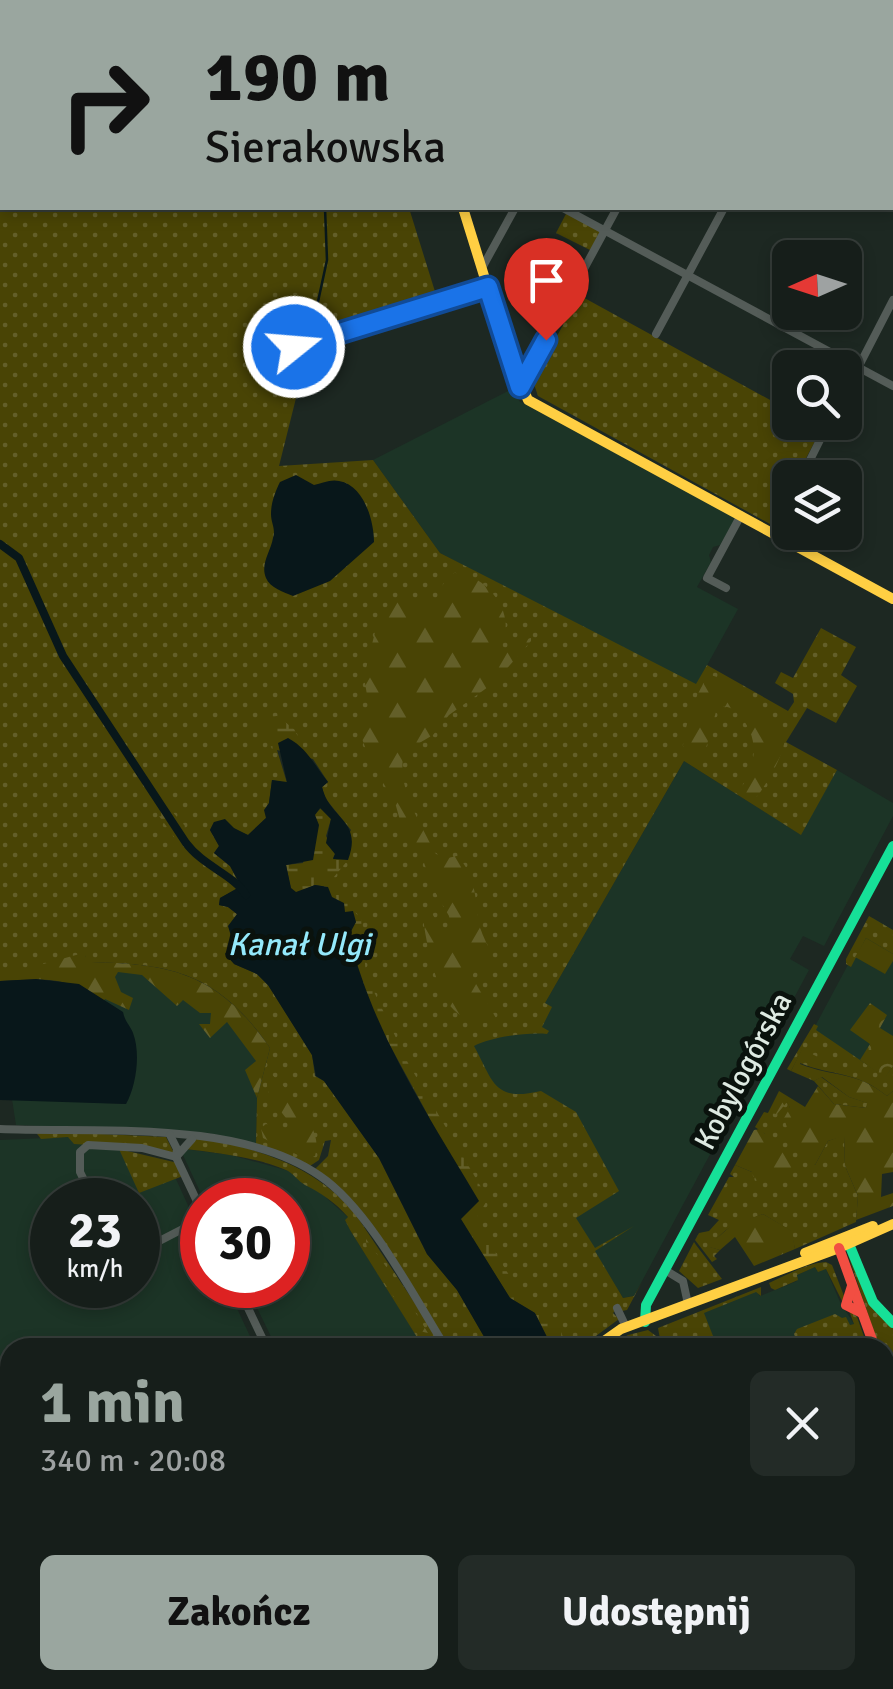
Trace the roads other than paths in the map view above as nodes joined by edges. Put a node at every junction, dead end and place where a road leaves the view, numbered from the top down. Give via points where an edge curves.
1 (465, 210) edge
2 (513, 210) edge
3 (566, 210) edge
4 (617, 210) edge
5 (723, 210) edge
6 (604, 231) junction
7 (482, 268) junction
8 (689, 274) junction
9 (488, 287) junction
10 (893, 300) edge
11 (656, 334) dead end
12 (294, 347) dead end
13 (826, 350) edge
14 (862, 360) edge
15 (862, 370) edge
16 (893, 386) edge
17 (520, 387) junction
18 (741, 515) junction
19 (772, 532) edge
20 (804, 550) edge
21 (726, 588) dead end
22 (893, 600) edge
23 (893, 846) edge
24 (0, 1129) edge
25 (170, 1135) junction
26 (196, 1137) junction
27 (176, 1156) junction
28 (83, 1178) edge
29 (187, 1178) edge
30 (893, 1221) edge
31 (843, 1243) junction
32 (665, 1270) junction
33 (688, 1304) junction
34 (248, 1308) edge
35 (617, 1308) dead end
36 (644, 1322) junction
37 (893, 1323) edge
38 (622, 1330) junction
39 (262, 1338) edge
40 (440, 1338) edge
41 (610, 1338) edge
42 (871, 1338) edge

1 - 7 street
2 - 7 street
3 - 6 street
4 - 6 street
5 - 8 street
6 - 8 street
6 - 17 street
7 - 9 street
8 - 11 street
8 - 13 street
9 - 12 street
9 - 17 street
10 - 14 street
15 - 16 street
17 - 18 street via 528,400
18 - 19 street
18 - 21 street via 707,578
20 - 22 street
23 - 32 street, Kobylogórska
24 - 25 street
25 - 26 street
25 - 27 street
26 - 27 street
26 - 40 street via 254,1148 321,1176 363,1220
27 - 28 street via 88,1144 80,1152
27 - 29 street
30 - 31 street
31 - 33 street
31 - 37 street via 873,1302
31 - 42 street
32 - 33 street via 683,1281
32 - 36 street, Kobylogórska via 644,1308
33 - 36 street
34 - 39 street
35 - 38 street
36 - 38 street
38 - 41 street

